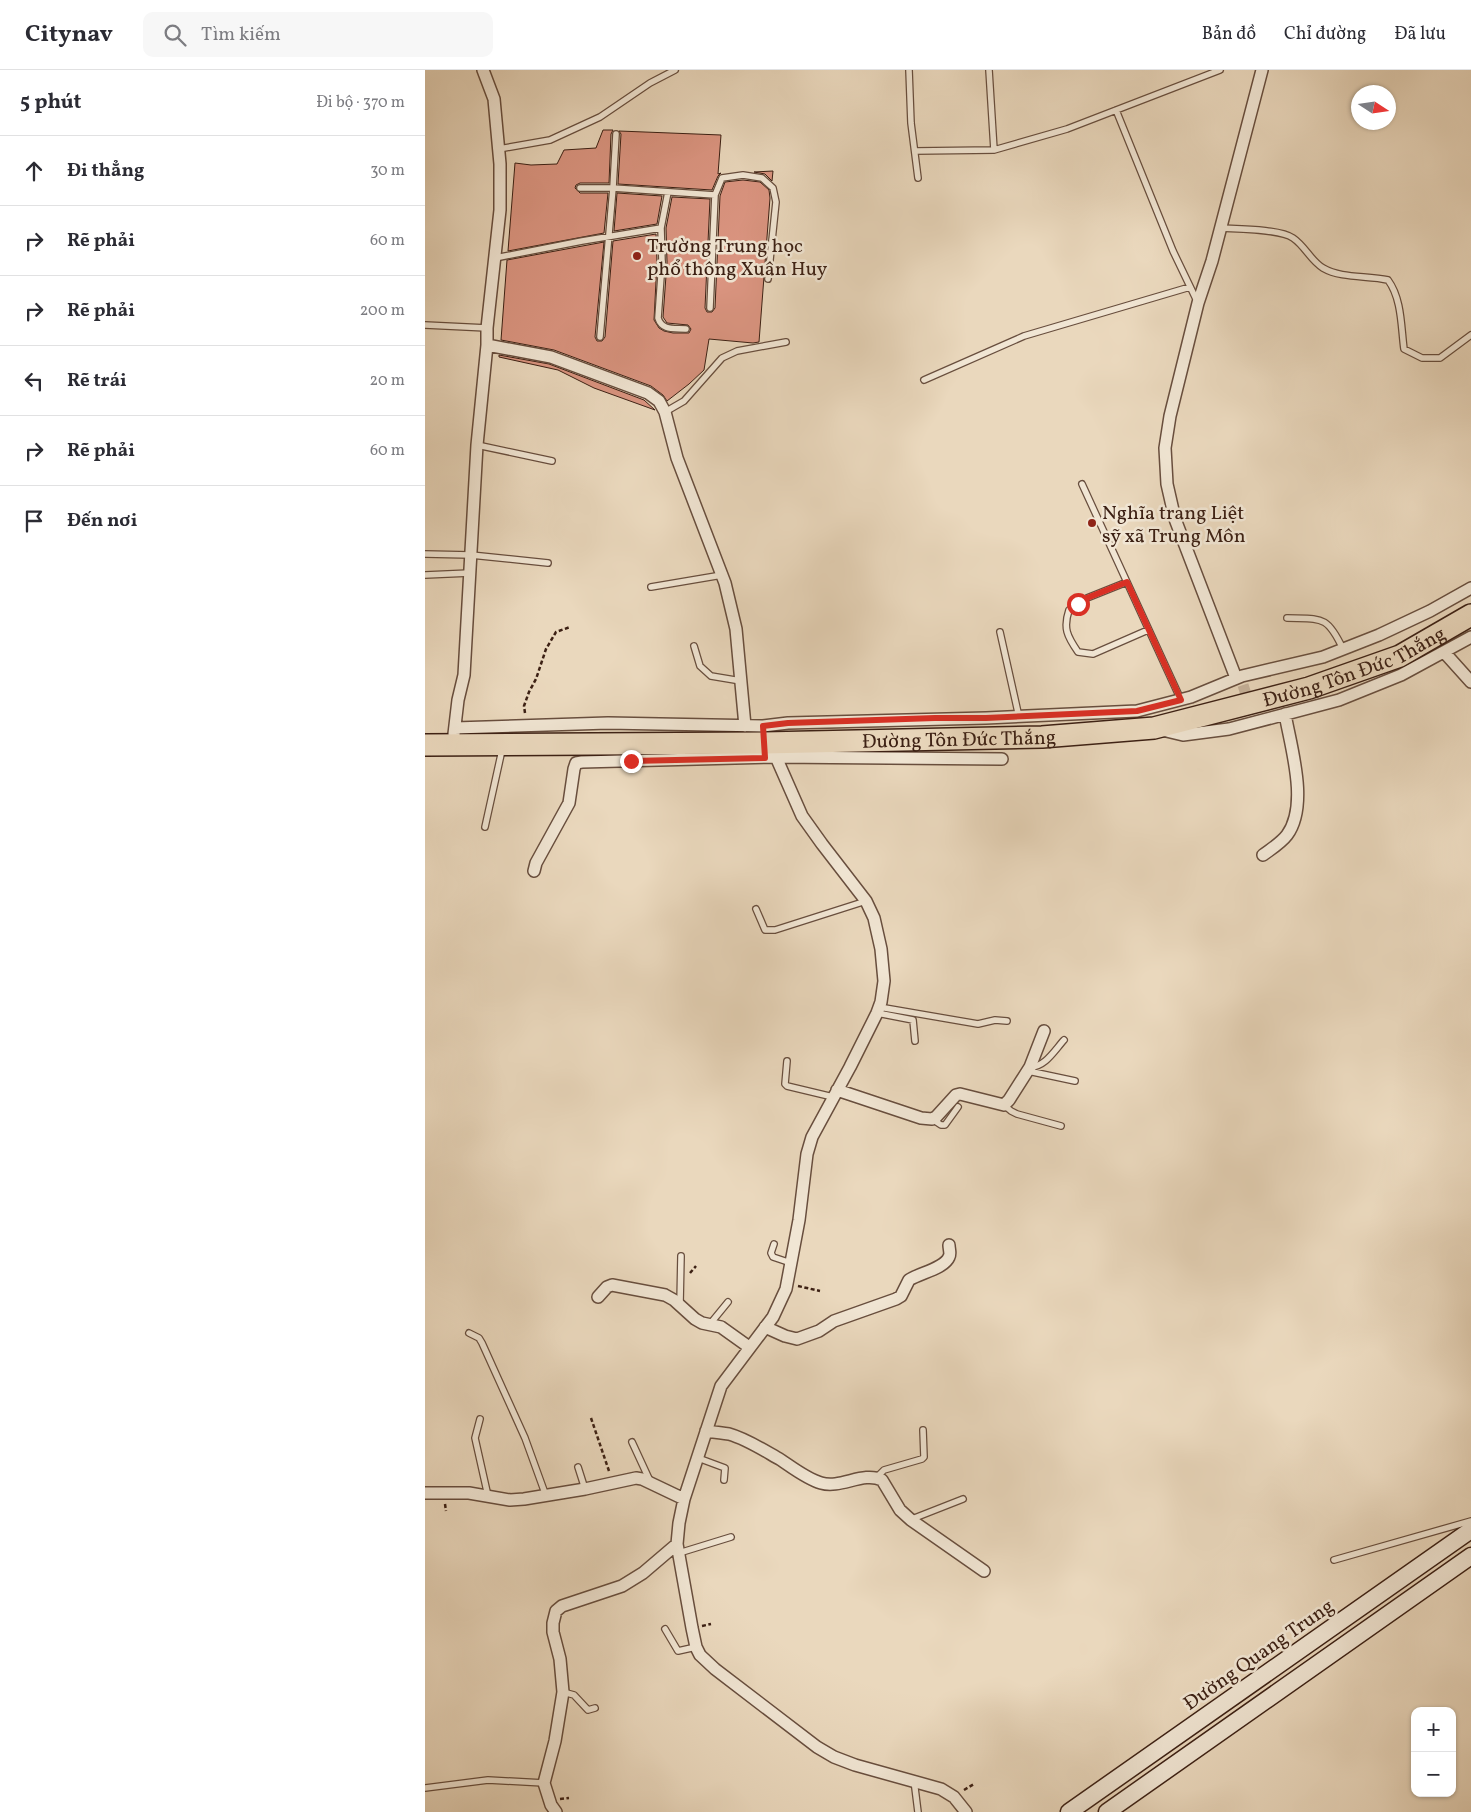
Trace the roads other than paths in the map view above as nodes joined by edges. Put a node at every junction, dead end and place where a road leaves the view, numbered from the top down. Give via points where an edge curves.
1 (483, 70) edge
2 (675, 70) edge
3 (909, 70) edge
4 (989, 70) edge
5 (1220, 70) edge
6 (1262, 70) edge
7 (1116, 110) junction
8 (616, 134) dead end
9 (499, 149) junction
10 (994, 150) junction
11 (915, 151) junction
12 (918, 178) dead end
13 (580, 188) dead end
14 (613, 188) junction
15 (668, 192) junction
16 (715, 195) junction
17 (661, 228) junction
18 (1221, 228) junction
19 (608, 236) junction
20 (495, 258) junction
21 (768, 279) dead end
22 (1190, 287) junction
23 (1197, 303) junction
24 (710, 308) dead end
25 (425, 325) edge
26 (487, 328) junction
27 (687, 329) dead end
28 (1471, 335) edge
29 (601, 337) dead end
30 (786, 342) dead end
31 (487, 345) junction
32 (924, 380) dead end
33 (665, 412) junction
34 (477, 446) junction
35 (552, 461) dead end
36 (1082, 484) dead end
37 (425, 554) edge
38 (471, 555) junction
39 (548, 563) dead end
40 (470, 573) junction
41 (722, 574) junction
42 (425, 575) edge
43 (1127, 582) junction
44 (651, 587) dead end
45 (1471, 588) edge
46 (1471, 615) edge
47 (1287, 618) dead end
48 (1148, 630) junction
49 (1000, 632) dead end
50 (1471, 637) edge
51 (694, 646) dead end
52 (1343, 649) junction
53 (1443, 652) junction
54 (1241, 680) junction
55 (741, 681) junction
56 (1471, 682) edge
57 (1181, 700) junction
58 (1285, 714) junction
59 (1019, 717) junction
60 (1165, 718) junction
61 (745, 726) junction
62 (453, 737) junction
63 (425, 745) edge
64 (503, 745) junction
65 (767, 746) junction
66 (1002, 759) dead end
67 (485, 827) dead end
68 (1263, 855) dead end
69 (534, 872) dead end
70 (866, 901) junction
71 (757, 909) dead end
72 (878, 1010) junction
73 (1007, 1021) dead end
74 (1044, 1031) dead end
75 (1063, 1040) dead end
76 (915, 1041) dead end
77 (787, 1061) dead end
78 (1029, 1069) junction
79 (1075, 1081) dead end
80 (835, 1094) junction
81 (1004, 1105) junction
82 (958, 1107) dead end
83 (932, 1119) junction
84 (1061, 1126) dead end
85 (774, 1244) dead end
86 (949, 1245) dead end
87 (681, 1256) dead end
88 (791, 1263) junction
89 (598, 1297) dead end
90 (728, 1302) dead end
91 (680, 1305) junction
92 (710, 1324) junction
93 (765, 1327) junction
94 (469, 1333) dead end
95 (749, 1347) junction
96 (480, 1419) dead end
97 (923, 1430) dead end
98 (706, 1431) junction
99 (632, 1442) dead end
100 (698, 1458) junction
101 (578, 1467) dead end
102 (876, 1478) junction
103 (724, 1480) dead end
104 (650, 1483) junction
105 (585, 1489) junction
106 (425, 1493) edge
107 (488, 1496) junction
108 (546, 1496) junction
109 (684, 1499) junction
110 (963, 1499) dead end
111 (911, 1520) junction
112 (1471, 1521) edge
113 (1471, 1530) edge
114 (731, 1537) dead end
115 (678, 1548) junction
116 (1471, 1556) edge
117 (1334, 1560) dead end
118 (985, 1571) dead end
119 (665, 1629) dead end
120 (696, 1647) junction
121 (563, 1692) junction
122 (595, 1708) dead end
123 (914, 1780) junction
124 (545, 1783) junction
125 (425, 1788) edge
126 (556, 1812) edge
127 (918, 1812) edge
128 (966, 1812) edge
129 (1069, 1812) edge
130 (1107, 1812) edge

1 - 9 street via 494,99
2 - 9 lane via 600,117 550,140
3 - 11 lane
4 - 10 lane
5 - 7 lane
6 - 18 street
7 - 10 lane via 1067,129
7 - 22 lane
8 - 14 lane
9 - 20 street via 500,210
10 - 11 lane
11 - 12 lane
13 - 14 lane
14 - 15 lane
14 - 19 lane
15 - 16 lane
15 - 17 lane
16 - 21 lane via 722,178 743,175 763,178 773,188 776,202
16 - 24 lane
17 - 19 lane
17 - 27 lane via 658,318 664,327
18 - 23 street
18 - 28 lane via 1284,234 1294,238 1323,268 1388,280 1397,299 1404,349 1422,358 1440,358
19 - 20 lane
19 - 29 lane
20 - 26 street
22 - 23 lane
22 - 32 lane via 1024,336
23 - 54 street via 1165,448 1167,484 1175,519
25 - 26 lane
26 - 31 street
30 - 33 lane via 737,351 722,358 684,401
31 - 33 street via 551,357 606,377 648,393 659,401
31 - 34 street
33 - 41 street via 677,458
34 - 35 lane
34 - 38 street
36 - 43 lane
37 - 38 lane
38 - 39 lane
38 - 40 street
40 - 42 lane
40 - 62 street via 464,675
41 - 44 lane
41 - 55 street via 736,629
43 - 48 lane
43 - 48 lane via 1087,598 1069,610 1065,622 1070,641 1078,652 1093,654
45 - 52 street via 1430,611
46 - 60 highway, Đường Tôn Đức Thắng via 1400,656 1309,688
47 - 52 lane via 1321,620 1337,635
48 - 57 lane
49 - 59 lane
50 - 53 street
51 - 55 lane via 700,666 711,676
52 - 54 street
53 - 56 street
53 - 58 street via 1401,675 1339,700
54 - 57 street
55 - 61 street
57 - 60 street
58 - 60 street via 1253,718 1229,729 1183,735
58 - 68 street via 1298,783 1293,826
59 - 60 street via 1137,711
59 - 65 street via 788,723
60 - 65 highway, Đường Tôn Đức Thắng via 1042,737
61 - 62 street via 526,725
61 - 65 street
62 - 63 highway, Đường Tôn Đức Thắng
62 - 64 highway, Đường Tôn Đức Thắng
64 - 65 highway, Đường Tôn Đức Thắng
64 - 67 lane
65 - 66 street
65 - 69 street via 576,764 569,803
65 - 70 street via 802,816
70 - 71 lane via 775,930 765,930
70 - 72 street via 874,918 884,965
72 - 73 lane via 978,1024
72 - 76 lane via 913,1020
72 - 80 street
74 - 78 street
75 - 78 lane via 1045,1061
77 - 80 lane via 787,1086
78 - 79 lane
78 - 81 street
80 - 83 street
80 - 88 street via 812,1137 807,1154
81 - 83 street via 956,1095
81 - 84 lane via 1017,1114
82 - 83 lane via 945,1125
85 - 88 lane via 773,1257
86 - 93 street via 948,1260 909,1280 896,1299 797,1338
87 - 91 lane
88 - 93 street via 787,1284 773,1317
89 - 91 street via 607,1287 619,1285 665,1295
90 - 92 lane
91 - 92 street via 695,1319
92 - 95 street via 727,1330
93 - 95 street
94 - 108 lane via 482,1343 525,1438
95 - 98 street via 721,1386
96 - 107 lane via 475,1438
97 - 102 lane via 924,1457 884,1470
98 - 100 street
98 - 102 street via 751,1443 822,1484
99 - 104 lane
100 - 103 lane via 725,1468
100 - 109 street
101 - 105 lane
102 - 111 street via 882,1480 900,1510
104 - 105 street via 635,1478
104 - 109 street
105 - 108 street
106 - 107 street
107 - 108 street via 510,1500
109 - 115 street
110 - 111 lane
111 - 118 street
112 - 117 lane
113 - 129 main road, Đường Quang Trung
114 - 115 lane
115 - 120 street
115 - 121 street via 622,1586 562,1606 556,1611 553,1632
116 - 130 main road
119 - 120 lane via 678,1651
120 - 123 street via 715,1669 817,1747 855,1766
121 - 122 lane via 574,1695 588,1710
121 - 124 street
123 - 127 lane
123 - 128 street via 954,1796
124 - 125 lane via 488,1780
124 - 126 street via 551,1806

